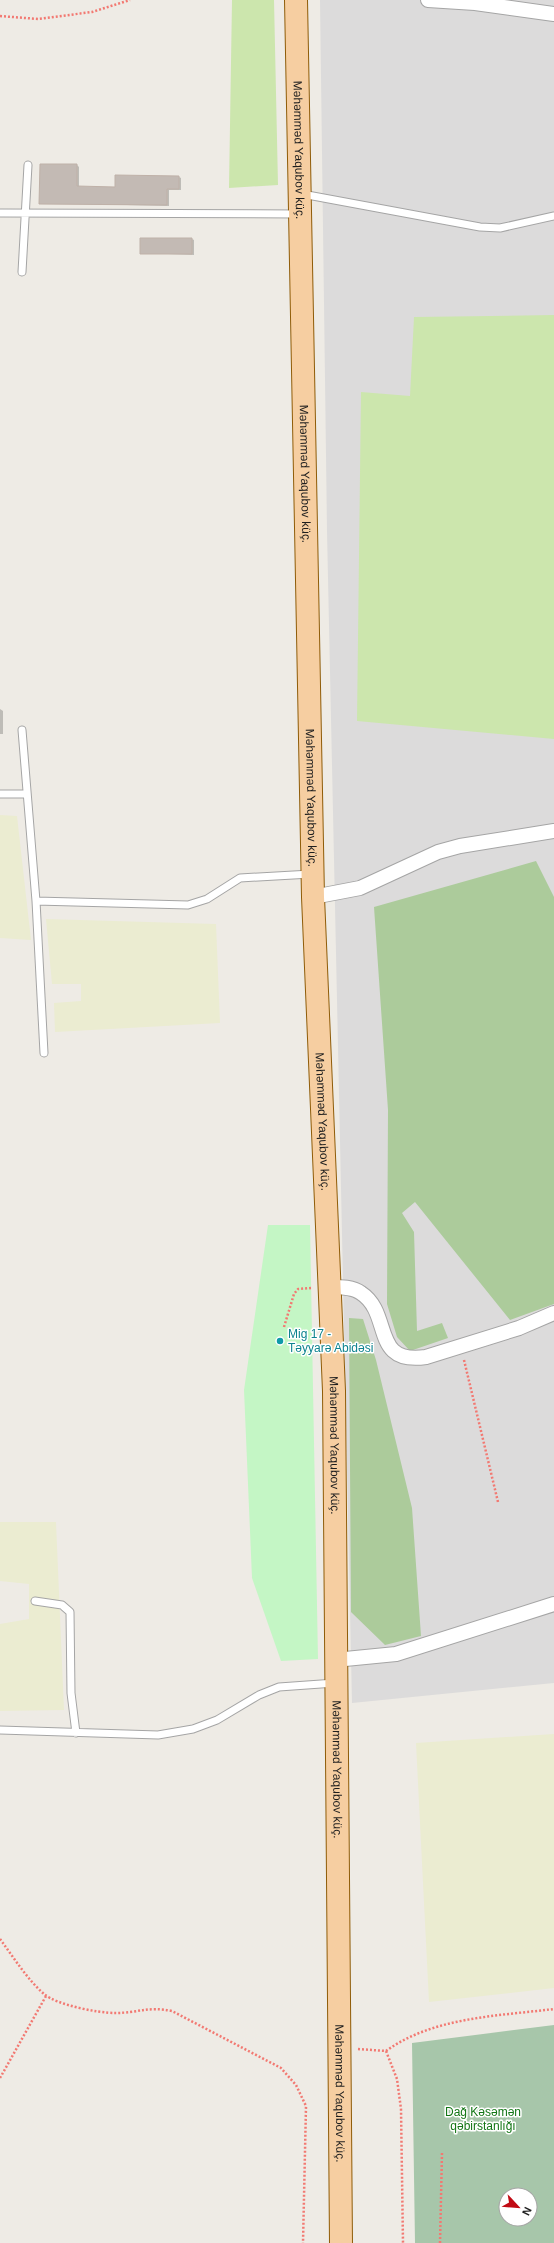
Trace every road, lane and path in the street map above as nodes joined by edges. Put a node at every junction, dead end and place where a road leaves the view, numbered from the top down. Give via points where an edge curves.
1 (130, 0) edge
2 (296, 0) edge
3 (428, 0) edge
4 (554, 14) edge
5 (0, 16) edge
6 (28, 165) dead end
7 (300, 204) junction
8 (0, 212) edge
9 (25, 212) junction
10 (554, 216) edge
11 (22, 272) dead end
12 (22, 730) dead end
13 (0, 794) edge
14 (27, 794) junction
15 (554, 831) edge
16 (313, 874) junction
17 (314, 897) junction
18 (36, 901) junction
19 (44, 1053) dead end
20 (331, 1287) junction
21 (554, 1313) edge
22 (284, 1327) dead end
23 (460, 1346) junction
24 (498, 1502) dead end
25 (35, 1602) dead end
26 (554, 1604) edge
27 (335, 1660) junction
28 (335, 1683) junction
29 (0, 1730) edge
30 (76, 1733) junction
31 (0, 1939) edge
32 (46, 1996) junction
33 (554, 2009) edge
34 (339, 2048) junction
35 (386, 2051) junction
36 (0, 2078) edge
37 (442, 2153) dead end
38 (303, 2243) edge
39 (341, 2243) edge
40 (403, 2243) edge
41 (440, 2243) edge

1 - 5 path via 92,12 38,19
2 - 7 main road, Məhəmməd Yaqubov küç.
3 - 4 street via 475,3
6 - 9 lane
7 - 9 lane
7 - 10 lane via 500,228
7 - 16 main road, Məhəmməd Yaqubov küç.
8 - 9 lane
9 - 11 lane
12 - 14 lane
13 - 14 lane
14 - 18 lane
15 - 17 street via 438,852 360,888
16 - 17 main road, Məhəmməd Yaqubov küç.
16 - 18 lane via 240,878 207,899 188,905
17 - 20 main road, Məhəmməd Yaqubov küç.
18 - 19 lane
20 - 22 path via 298,1289 294,1294
20 - 23 street via 361,1293 370,1302 391,1349 399,1356 410,1359 426,1357
20 - 27 main road, Məhəmməd Yaqubov küç.
21 - 23 street via 519,1328
23 - 24 path
25 - 30 lane via 62,1605 70,1612 72,1693
26 - 27 street via 396,1654
27 - 28 main road, Məhəmməd Yaqubov küç.
28 - 30 lane via 279,1687 259,1694 217,1720 193,1729 158,1735
28 - 34 main road, Məhəmməd Yaqubov küç.
29 - 30 lane
31 - 32 path via 35,1986
32 - 36 path
32 - 38 path via 85,2009 114,2013 155,2008 172,2011 281,2068 296,2085 306,2106
33 - 35 path via 446,2025 418,2032
34 - 35 path
34 - 39 main road, Məhəmməd Yaqubov küç.
35 - 40 path via 397,2079 401,2109
37 - 41 path

